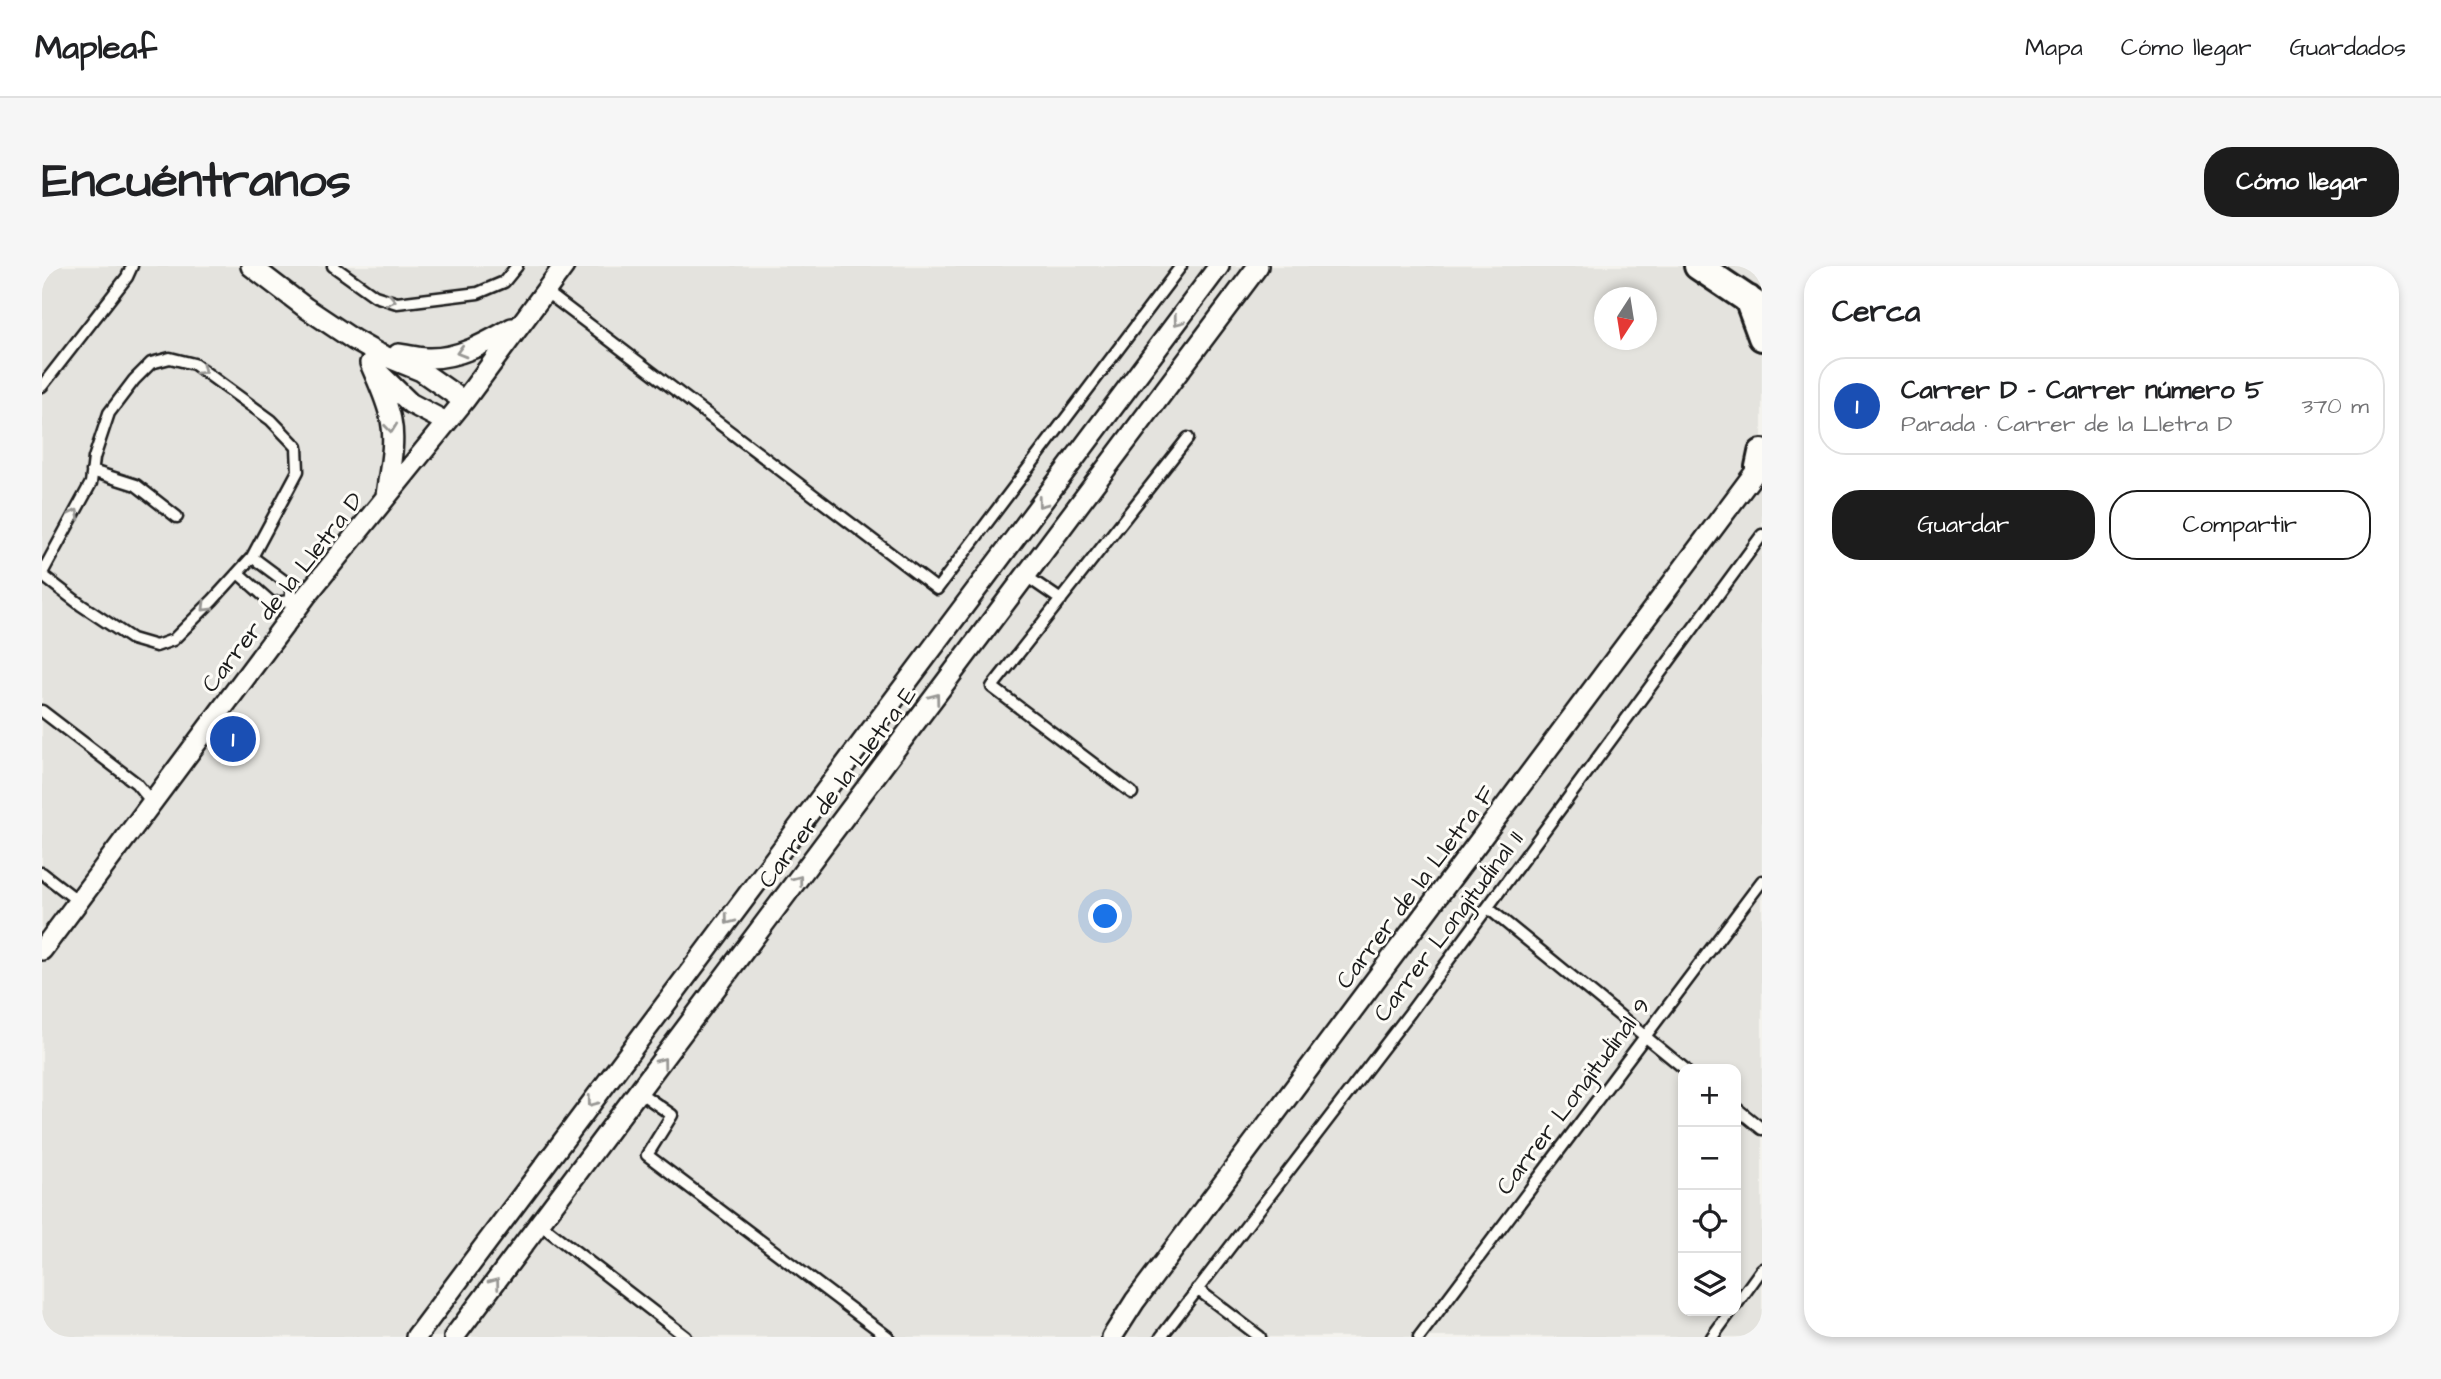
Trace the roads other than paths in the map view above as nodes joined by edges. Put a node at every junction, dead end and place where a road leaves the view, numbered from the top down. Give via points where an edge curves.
1 (132, 266) edge
2 (251, 266) edge
3 (333, 266) edge
4 (517, 266) edge
5 (564, 266) edge
6 (1181, 266) edge
7 (1219, 266) edge
8 (1258, 266) edge
9 (1698, 266) edge
10 (545, 291) junction
11 (1755, 304) edge
12 (522, 322) junction
13 (1762, 337) edge
14 (374, 358) junction
15 (42, 386) edge
16 (464, 401) junction
17 (446, 422) junction
18 (1188, 438) dead end
19 (1761, 462) edge
20 (92, 471) junction
21 (386, 497) junction
22 (177, 517) dead end
23 (1762, 534) edge
24 (252, 557) junction
25 (238, 573) junction
26 (42, 574) edge
27 (1026, 576) junction
28 (1060, 600) junction
29 (295, 604) junction
30 (42, 711) edge
31 (1132, 793) dead end
32 (152, 802) junction
33 (42, 873) edge
34 (1762, 881) edge
35 (78, 901) junction
36 (1488, 908) junction
37 (42, 950) edge
38 (1643, 1037) junction
39 (1678, 1064) edge
40 (639, 1091) junction
41 (1741, 1112) edge
42 (1762, 1129) edge
43 (540, 1224) junction
44 (1762, 1269) edge
45 (1197, 1289) junction
46 (1741, 1298) edge
47 (1727, 1316) edge
48 (416, 1337) edge
49 (454, 1337) edge
50 (686, 1337) edge
51 (888, 1337) edge
52 (1112, 1337) edge
53 (1161, 1337) edge
54 (1260, 1337) edge
55 (1419, 1337) edge
56 (1712, 1337) edge

1 - 15 lane
2 - 14 street
3 -> 4 lane via 375,296 397,303 478,293 504,282
5 - 10 street, Carrer de la Lletra D
6 - 10 lane via 937,589
7 -> 48 street, Carrer de la Lletra E
8 - 27 street, Carrer de la Lletra E
9 - 11 main road
10 - 12 street, Carrer de la Lletra D
11 - 13 main road
12 -> 14 street via 483,345 454,355
12 - 16 street, Carrer de la Lletra D
14 - 16 street via 421,371
14 - 17 street via 400,396
14 -> 21 street via 392,422
16 - 17 street, Carrer de la Lletra D
17 - 21 street, Carrer de la Lletra D
18 - 28 lane
19 - 52 street, Carrer de la Lletra F
20 - 22 lane via 136,485
20 -> 24 lane via 109,413 134,380 151,363 170,358 194,364 271,420 297,447 298,471
26 -> 20 lane via 91,483
21 - 29 street, Carrer de la Lletra D
23 - 36 lane, Carrer Longitudinal 11
24 - 25 lane
24 - 29 lane via 291,586
25 -> 26 lane via 173,640 156,646 132,639
25 - 29 lane via 272,603
27 - 28 lane
40 -> 27 street, Carrer de la Lletra E
28 - 31 lane via 992,687
29 - 32 street, Carrer de la Lletra D
30 - 32 lane via 136,783
32 - 35 street, Carrer de la Lletra D
33 - 35 lane
34 - 38 lane, Carrer Longitudinal 9
35 - 37 street, Carrer de la Lletra D
36 - 38 lane
36 - 45 lane, Carrer Longitudinal 11
38 - 39 lane
38 - 55 lane, Carrer Longitudinal 9
40 - 43 street, Carrer de la Lletra E
40 - 51 lane via 672,1115 647,1155
41 - 42 lane
49 -> 43 street, Carrer de la Lletra E
43 - 50 lane
44 - 46 lane
45 - 53 lane, Carrer Longitudinal 11
45 - 54 lane
47 - 56 lane

